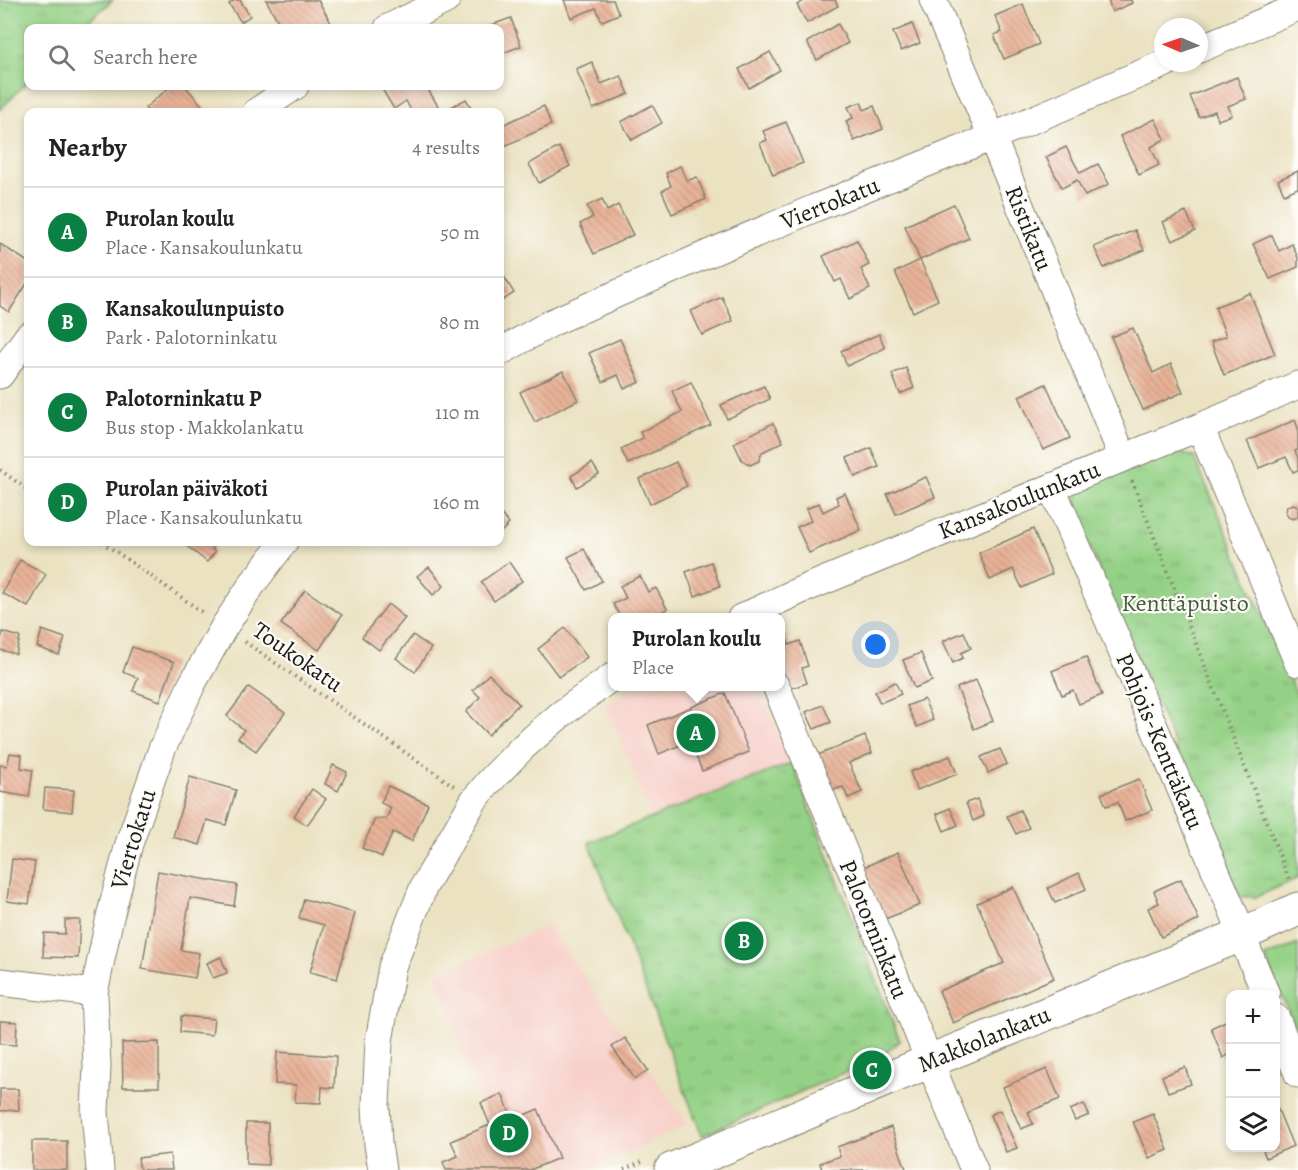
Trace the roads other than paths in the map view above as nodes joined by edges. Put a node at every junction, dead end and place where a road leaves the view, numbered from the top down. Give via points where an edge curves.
1 (446, 0) edge
2 (933, 0) edge
3 (1298, 7) edge
4 (396, 24) edge
5 (1208, 45) edge
6 (1154, 68) edge
7 (289, 90) edge
8 (262, 108) edge
9 (992, 137) junction
10 (24, 342) edge
11 (504, 350) edge
12 (0, 375) edge
13 (1298, 385) edge
14 (1200, 427) junction
15 (1123, 458) junction
16 (1052, 488) junction
17 (281, 546) edge
18 (753, 613) edge
19 (1298, 663) edge
20 (608, 680) edge
21 (778, 691) edge
22 (1296, 900) edge
23 (1241, 935) junction
24 (0, 982) edge
25 (1264, 990) edge
26 (94, 993) junction
27 (1280, 1030) edge
28 (930, 1061) junction
29 (1298, 1074) edge
30 (100, 1170) edge
31 (382, 1170) edge
32 (671, 1170) edge
33 (974, 1170) edge

1 - 4 street
2 - 9 street, Ristikatu
3 - 5 street
6 - 9 street, Viertokatu
7 - 8 street
9 - 11 street, Viertokatu via 696,259 553,322
9 - 15 street, Ristikatu
10 - 12 street
13 - 14 street, Kansakoulunkatu
14 - 15 street, Kansakoulunkatu
14 - 19 street
15 - 16 street, Kansakoulunkatu
16 - 18 street, Kansakoulunkatu
16 - 23 street, Pohjois-Kenttäkatu
17 - 26 street, Viertokatu via 224,627 192,684 158,760 129,844
20 - 31 street via 560,715 490,781 474,800 424,886 392,967 379,1041 376,1105
21 - 28 street, Palotorninkatu
22 - 23 street, Makkolankatu
23 - 25 street, Pohjois-Kenttäkatu
23 - 28 street, Makkolankatu
24 - 26 street
26 - 30 street, Viertokatu via 95,1112
27 - 29 street
28 - 32 street, Makkolankatu
28 - 33 street, Palotorninkatu

